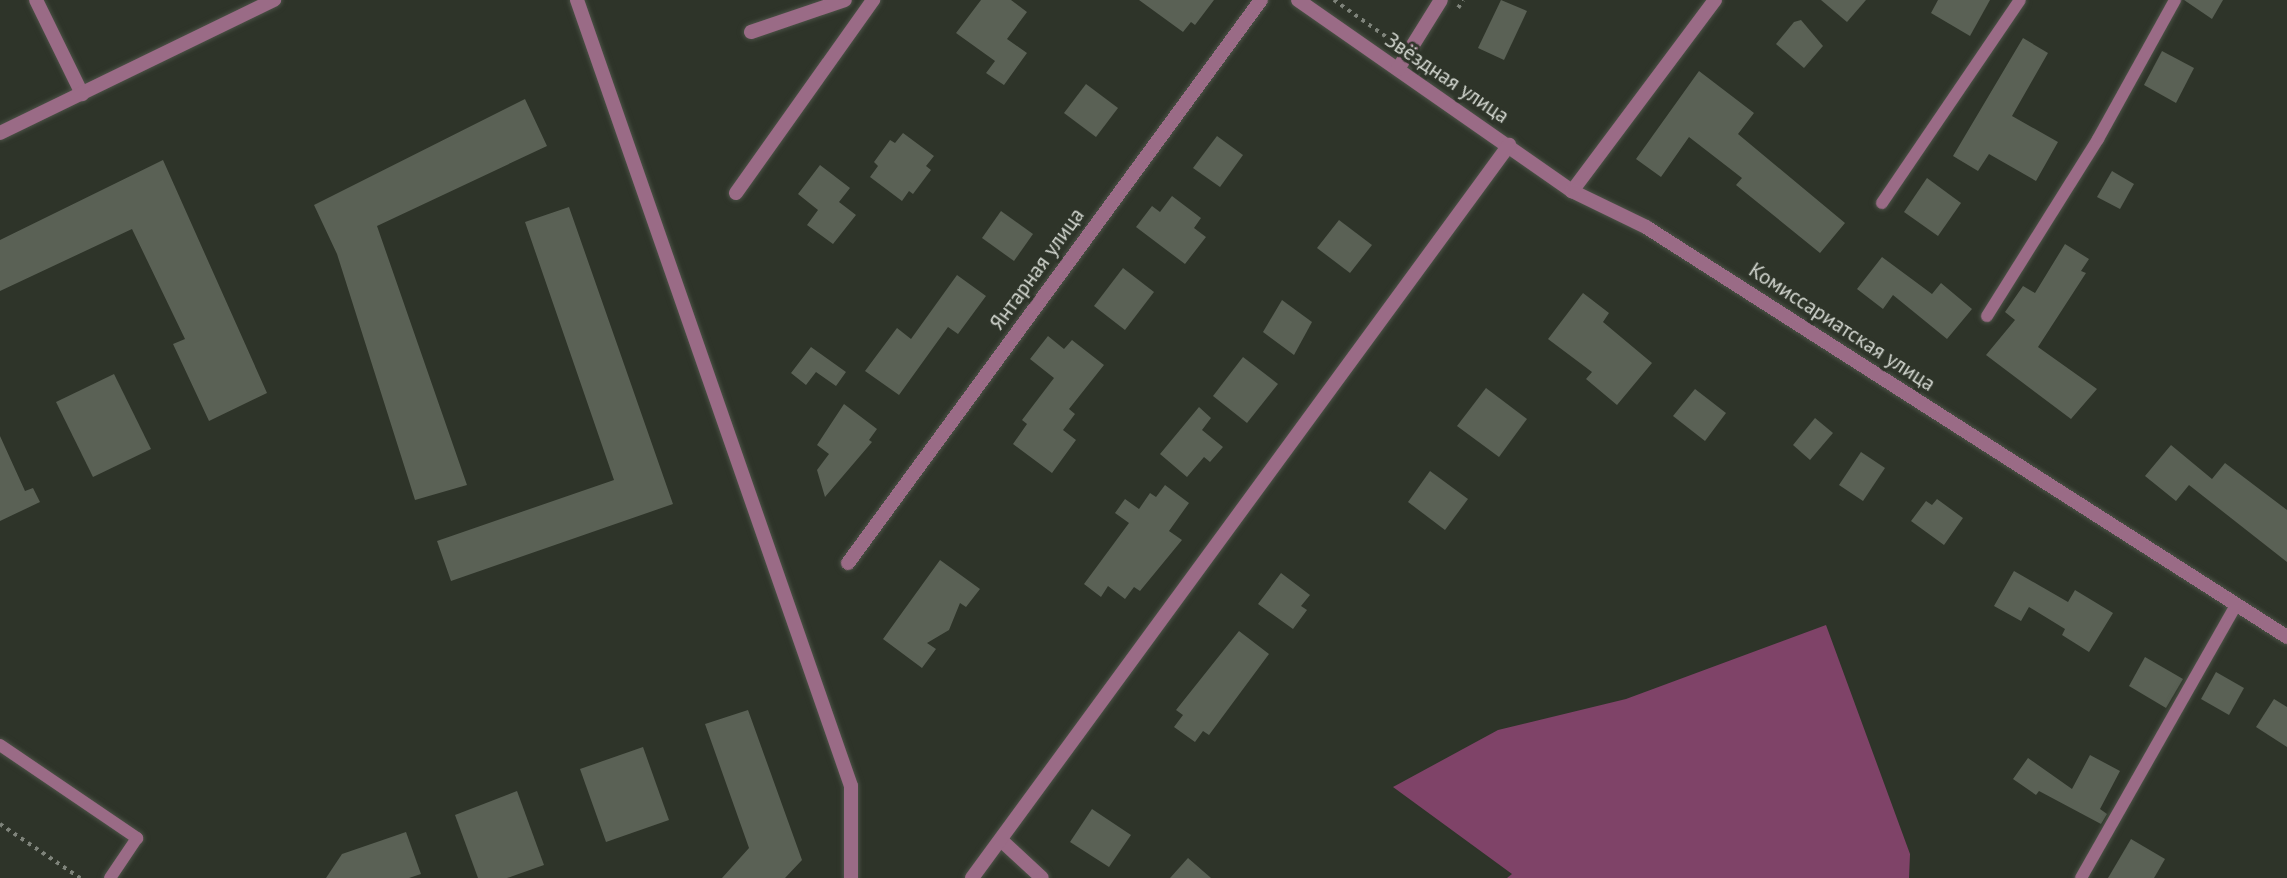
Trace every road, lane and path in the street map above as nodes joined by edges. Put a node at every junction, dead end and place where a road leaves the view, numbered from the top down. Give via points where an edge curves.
1 (36, 0) edge
2 (274, 0) edge
3 (577, 0) edge
4 (845, 0) edge
5 (873, 0) edge
6 (1261, 0) edge
7 (1298, 0) edge
8 (1441, 0) edge
9 (1715, 0) edge
10 (2020, 0) edge
11 (2175, 0) edge
12 (751, 32) dead end
13 (1398, 69) junction
14 (82, 94) junction
15 (0, 133) edge
16 (1509, 145) junction
17 (1572, 191) junction
18 (736, 193) dead end
19 (1882, 203) dead end
20 (1987, 316) dead end
21 (848, 563) dead end
22 (2236, 605) junction
23 (2287, 637) edge
24 (0, 746) edge
25 (0, 824) edge
26 (1002, 841) junction
27 (80, 878) edge
28 (110, 878) edge
29 (851, 878) edge
30 (972, 878) edge
31 (1042, 878) edge
32 (2081, 878) edge

1 - 14 street
2 - 14 street
3 - 29 street via 851,786
4 - 12 street
5 - 18 street
6 - 21 street, Янтарная улица
7 - 13 street, Звёздная улица
8 - 13 street
9 - 17 street
10 - 19 lane
11 - 20 lane via 2098,139
13 - 16 street, Звёздная улица
14 - 15 street
16 - 17 street, Звёздная улица
16 - 26 street
17 - 22 street, Комиссариатская улица via 1646,227
22 - 23 street, Комиссариатская улица
22 - 32 lane
24 - 28 lane via 137,838
25 - 27 path
26 - 30 street
26 - 31 street

